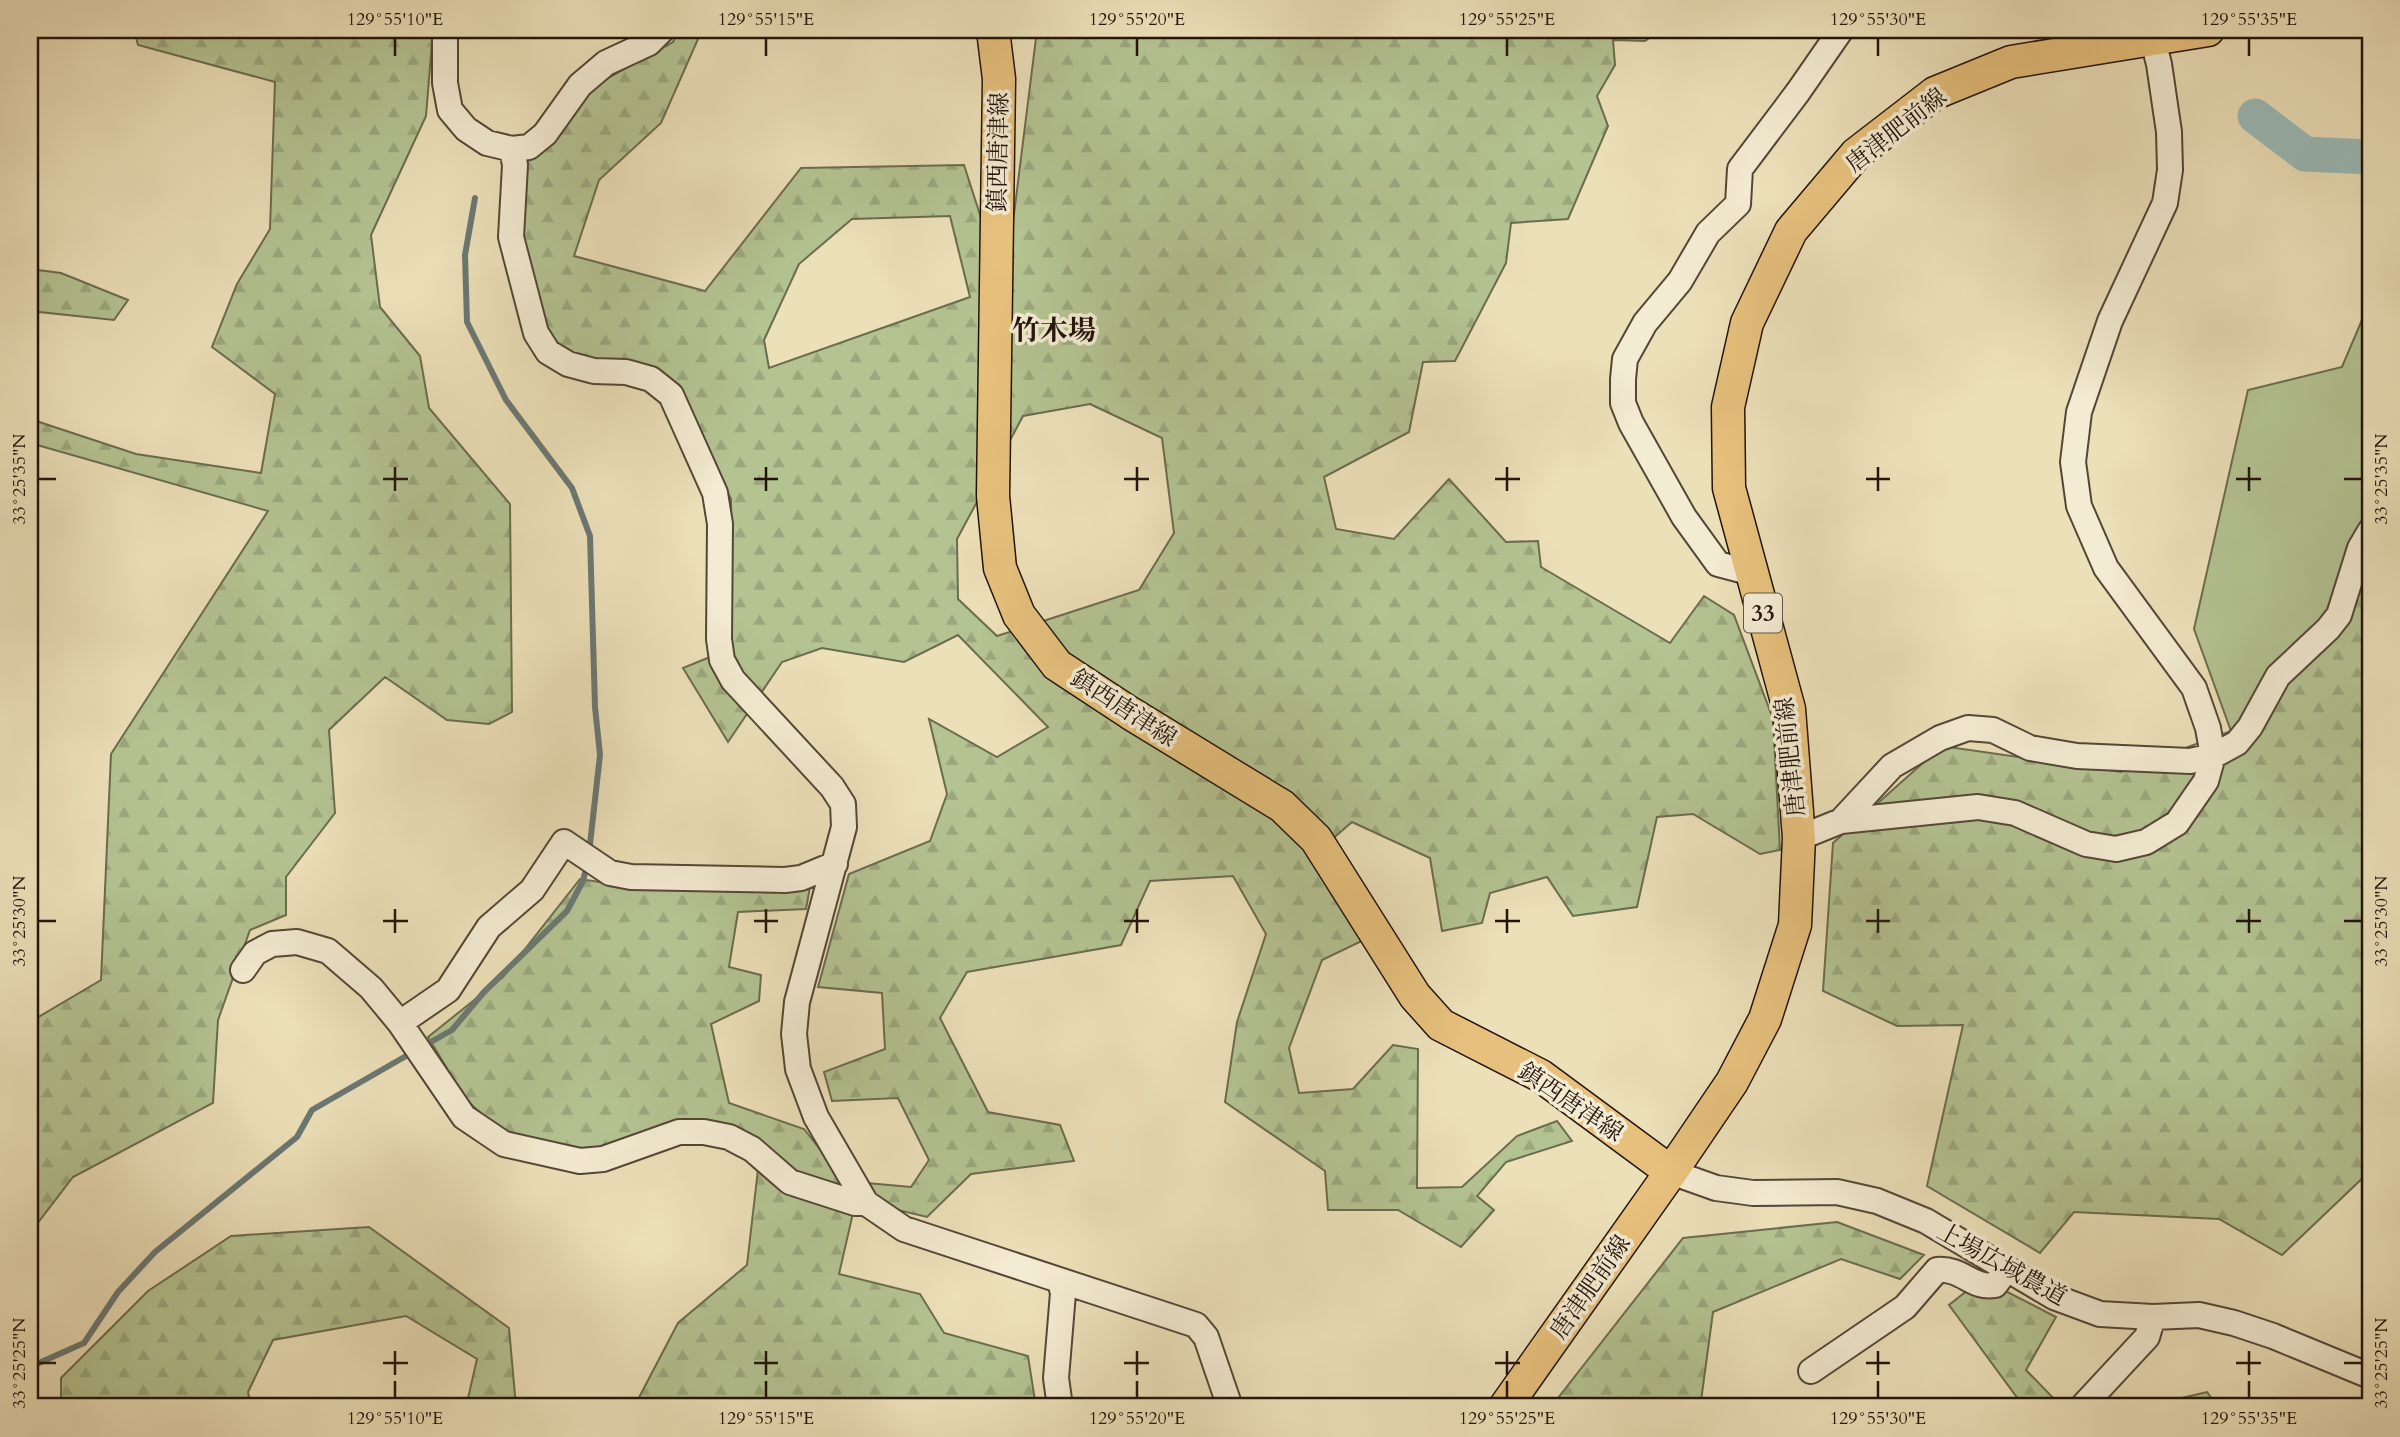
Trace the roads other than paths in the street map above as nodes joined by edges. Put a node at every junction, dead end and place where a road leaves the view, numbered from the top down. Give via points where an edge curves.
1 (445, 30) edge
2 (662, 30) edge
3 (993, 30) edge
4 (1841, 30) edge
5 (2208, 30) edge
6 (2152, 37) junction
7 (512, 149) junction
8 (2370, 531) edge
9 (1752, 573) junction
10 (2213, 756) junction
11 (1841, 821) junction
12 (1799, 838) junction
13 (835, 864) junction
14 (243, 970) dead end
15 (404, 1029) junction
16 (1671, 1172) junction
17 (866, 1203) junction
18 (2007, 1269) junction
19 (1060, 1281) junction
20 (2152, 1317) junction
21 (1811, 1371) dead end
22 (2366, 1373) edge
23 (2370, 1396) edge
24 (1060, 1407) edge
25 (1230, 1407) edge
26 (1505, 1407) edge
27 (2082, 1407) edge

1 - 7 street via 450,110 486,143
2 - 7 street via 649,43 606,64 580,85 545,134 529,146
3 - 16 main road, 鎮西唐津線 via 999,79 993,496 1000,568 1019,615 1057,665 1282,806 1316,839 1415,996 1441,1025 1541,1076
4 - 9 street via 1741,169 1738,204 1708,233 1625,359 1623,403 1684,517 1717,564
5 - 6 main road, 唐津肥前線 / 33
6 - 9 main road, 唐津肥前線 / 33 via 2011,62 1935,93 1856,154 1791,231 1747,323 1728,407 1729,488
6 - 10 street via 2169,132 2165,203 2110,321 2079,412 2073,462 2079,506 2106,568 2194,688
7 - 13 street via 511,237 536,333 548,352 568,364 626,372 651,380 671,395 715,493 720,524 722,660 733,680 832,787 842,804 844,827
8 - 10 street via 2339,615 2278,676 2236,743
9 - 12 main road, 唐津肥前線 / 33 via 1788,709
10 - 11 street via 2190,761 2077,756 2030,748 1993,730 1968,728 1940,737 1892,766
10 - 11 street via 2206,781 2176,823 2146,842 2116,849 2086,844 2015,813 1978,807
11 - 12 street
12 - 16 main road, 唐津肥前線 / 33 via 1795,925 1765,1020 1732,1082
13 - 15 street via 785,880 631,877 610,873 564,842 532,890 489,927 448,990
13 - 17 street via 800,991 794,1034 804,1089
14 - 15 street via 255,953 272,944 297,942 328,951 371,988
15 - 17 street via 464,1117 504,1144 580,1161 603,1159 680,1132 704,1132 729,1137 752,1149 790,1182
16 - 18 street, 上場広域農道 via 1716,1188 1753,1193 1837,1192 1877,1201 1926,1221
16 - 26 main road, 唐津肥前線 / 33
17 - 19 street via 904,1229
18 - 20 street, 上場広域農道 via 2054,1297 2100,1314
18 - 21 street via 1995,1285 1983,1287 1951,1269 1937,1270 1905,1307
19 - 24 street via 1056,1378
19 - 25 street via 1196,1325 1206,1337
20 - 22 street, 上場広域農道 via 2199,1315 2234,1323
20 - 27 street via 2147,1337
22 - 23 street via 2363,1389

